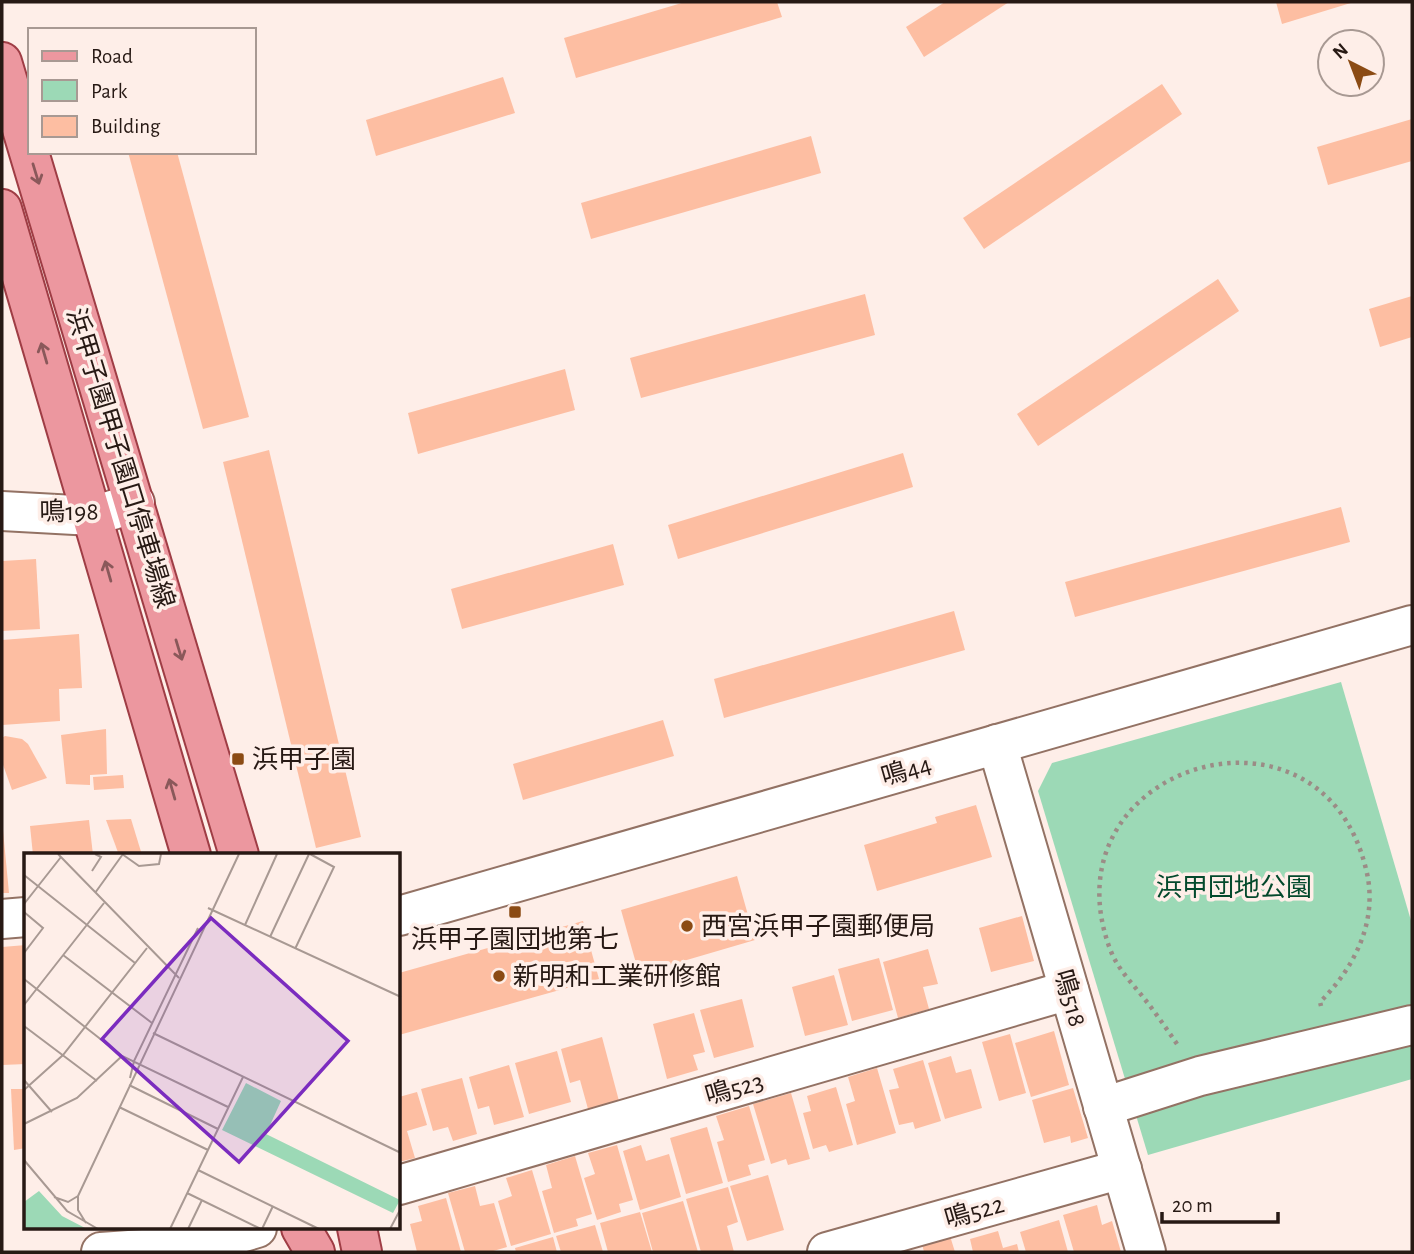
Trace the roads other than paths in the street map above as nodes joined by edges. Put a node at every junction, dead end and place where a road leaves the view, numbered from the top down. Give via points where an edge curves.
1 (2, 62) edge
2 (28, 148) edge
3 (30, 154) edge
4 (2, 209) edge
5 (135, 503) junction
6 (2, 511) edge
7 (93, 516) junction
8 (1412, 625) edge
9 (997, 744) junction
10 (190, 853) edge
11 (238, 853) edge
12 (401, 915) edge
13 (24, 917) edge
14 (2, 919) edge
15 (1069, 990) junction
16 (1412, 1026) edge
17 (1103, 1107) junction
18 (1122, 1169) junction
19 (401, 1184) edge
20 (252, 1230) edge
21 (301, 1230) edge
22 (358, 1230) edge
23 (200, 1249) edge
24 (101, 1252) edge
25 (314, 1252) edge
26 (362, 1252) edge
27 (827, 1252) edge
28 (1146, 1252) edge

1 -> 2 main road, 浜甲子園甲子園口停車場線
3 -> 5 main road, 浜甲子園甲子園口停車場線
7 -> 4 main road, 浜甲子園甲子園口停車場線
5 - 7 street, 鳴198
5 -> 11 main road, 浜甲子園甲子園口停車場線
6 - 7 street, 鳴198
10 -> 7 main road, 浜甲子園甲子園口停車場線
8 - 9 street, 鳴44
9 - 12 street, 鳴44
9 - 15 street, 鳴518
13 - 14 street
15 - 17 street, 鳴518
15 - 19 street, 鳴523
16 - 17 street via 1200,1076
17 - 18 street, 鳴518
18 - 27 street, 鳴522
18 - 28 street, 鳴518
20 - 23 street
21 - 25 main road
22 - 26 main road
23 - 24 street

